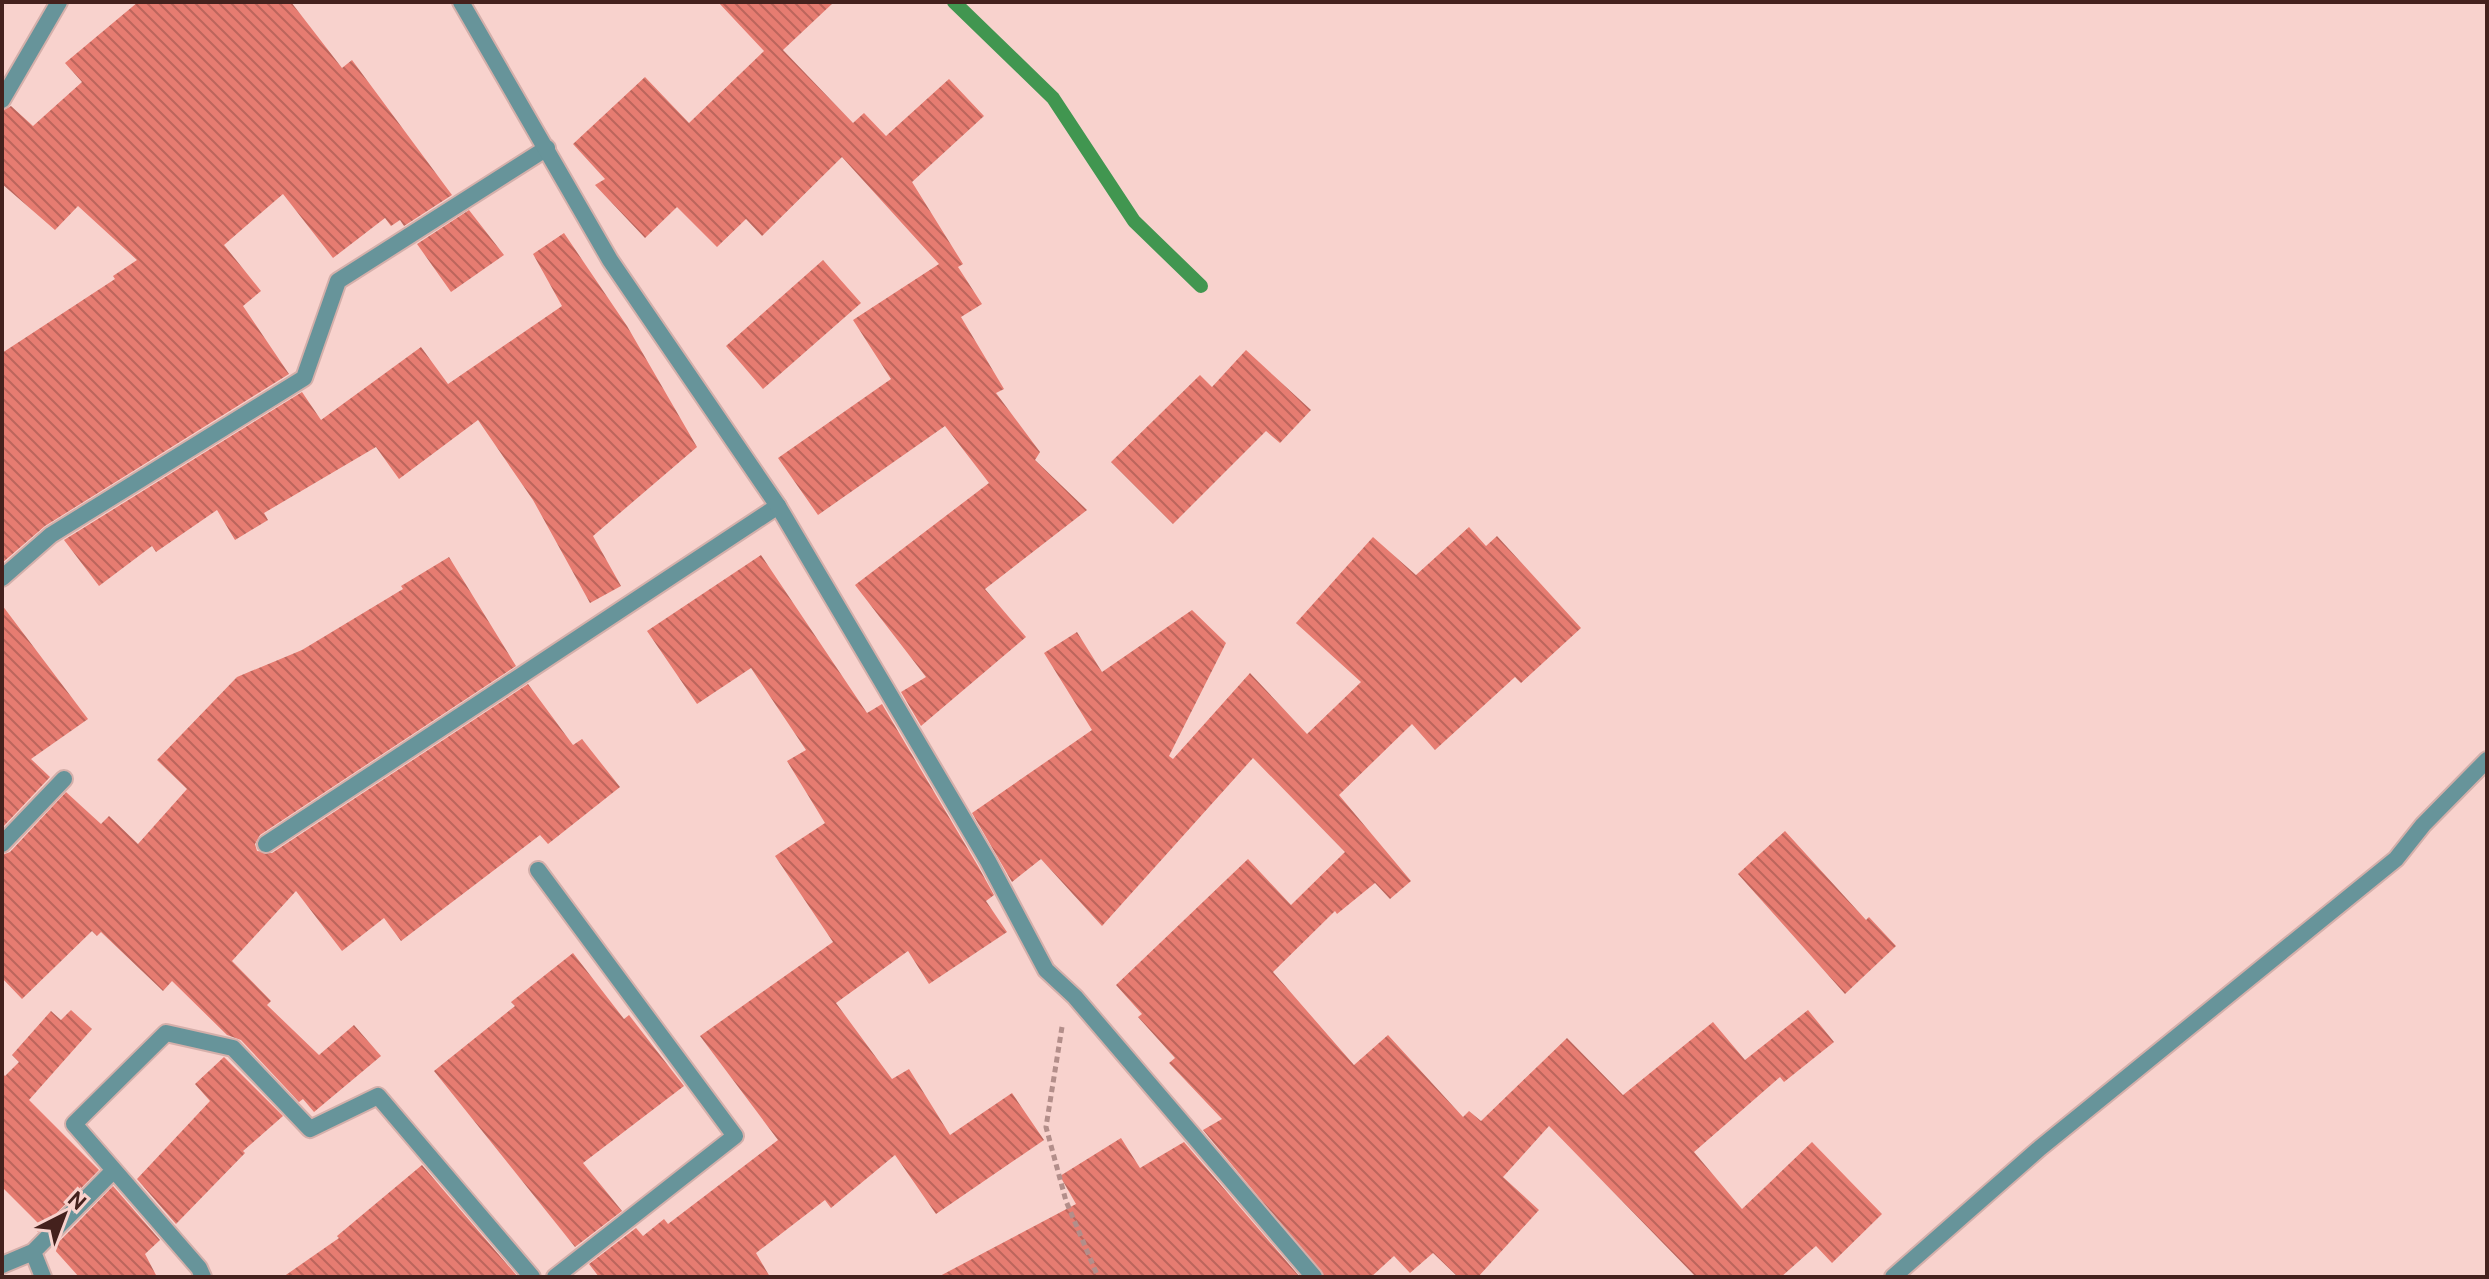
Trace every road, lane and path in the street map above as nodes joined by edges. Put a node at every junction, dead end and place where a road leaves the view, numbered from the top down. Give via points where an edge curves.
1 (59, 2) edge
2 (461, 2) edge
3 (2, 100) edge
4 (547, 148) junction
5 (778, 506) junction
6 (2, 578) edge
7 (2487, 760) edge
8 (64, 779) dead end
9 (2, 844) edge
10 (266, 844) dead end
11 (538, 870) dead end
12 (1075, 997) junction
13 (114, 1170) junction
14 (33, 1252) junction
15 (2, 1265) edge
16 (43, 1277) edge
17 (203, 1277) edge
18 (532, 1277) edge
19 (555, 1277) edge
20 (1098, 1277) edge
21 (1314, 1277) edge
22 (1893, 1277) edge

1 - 3 street
2 - 4 street
4 - 5 street via 610,260
4 - 6 street via 338,281 304,378 51,535
5 - 10 street
5 - 12 street via 988,861 1046,970
7 - 22 street via 2396,859 2040,1148
8 - 9 street
11 - 19 street via 735,1136
12 - 20 path via 1063,1020 1046,1127 1066,1201
12 - 21 street
13 - 14 street
13 - 17 street
13 - 18 street via 74,1124 166,1033 233,1048 310,1129 378,1096
14 - 15 street
14 - 16 street

